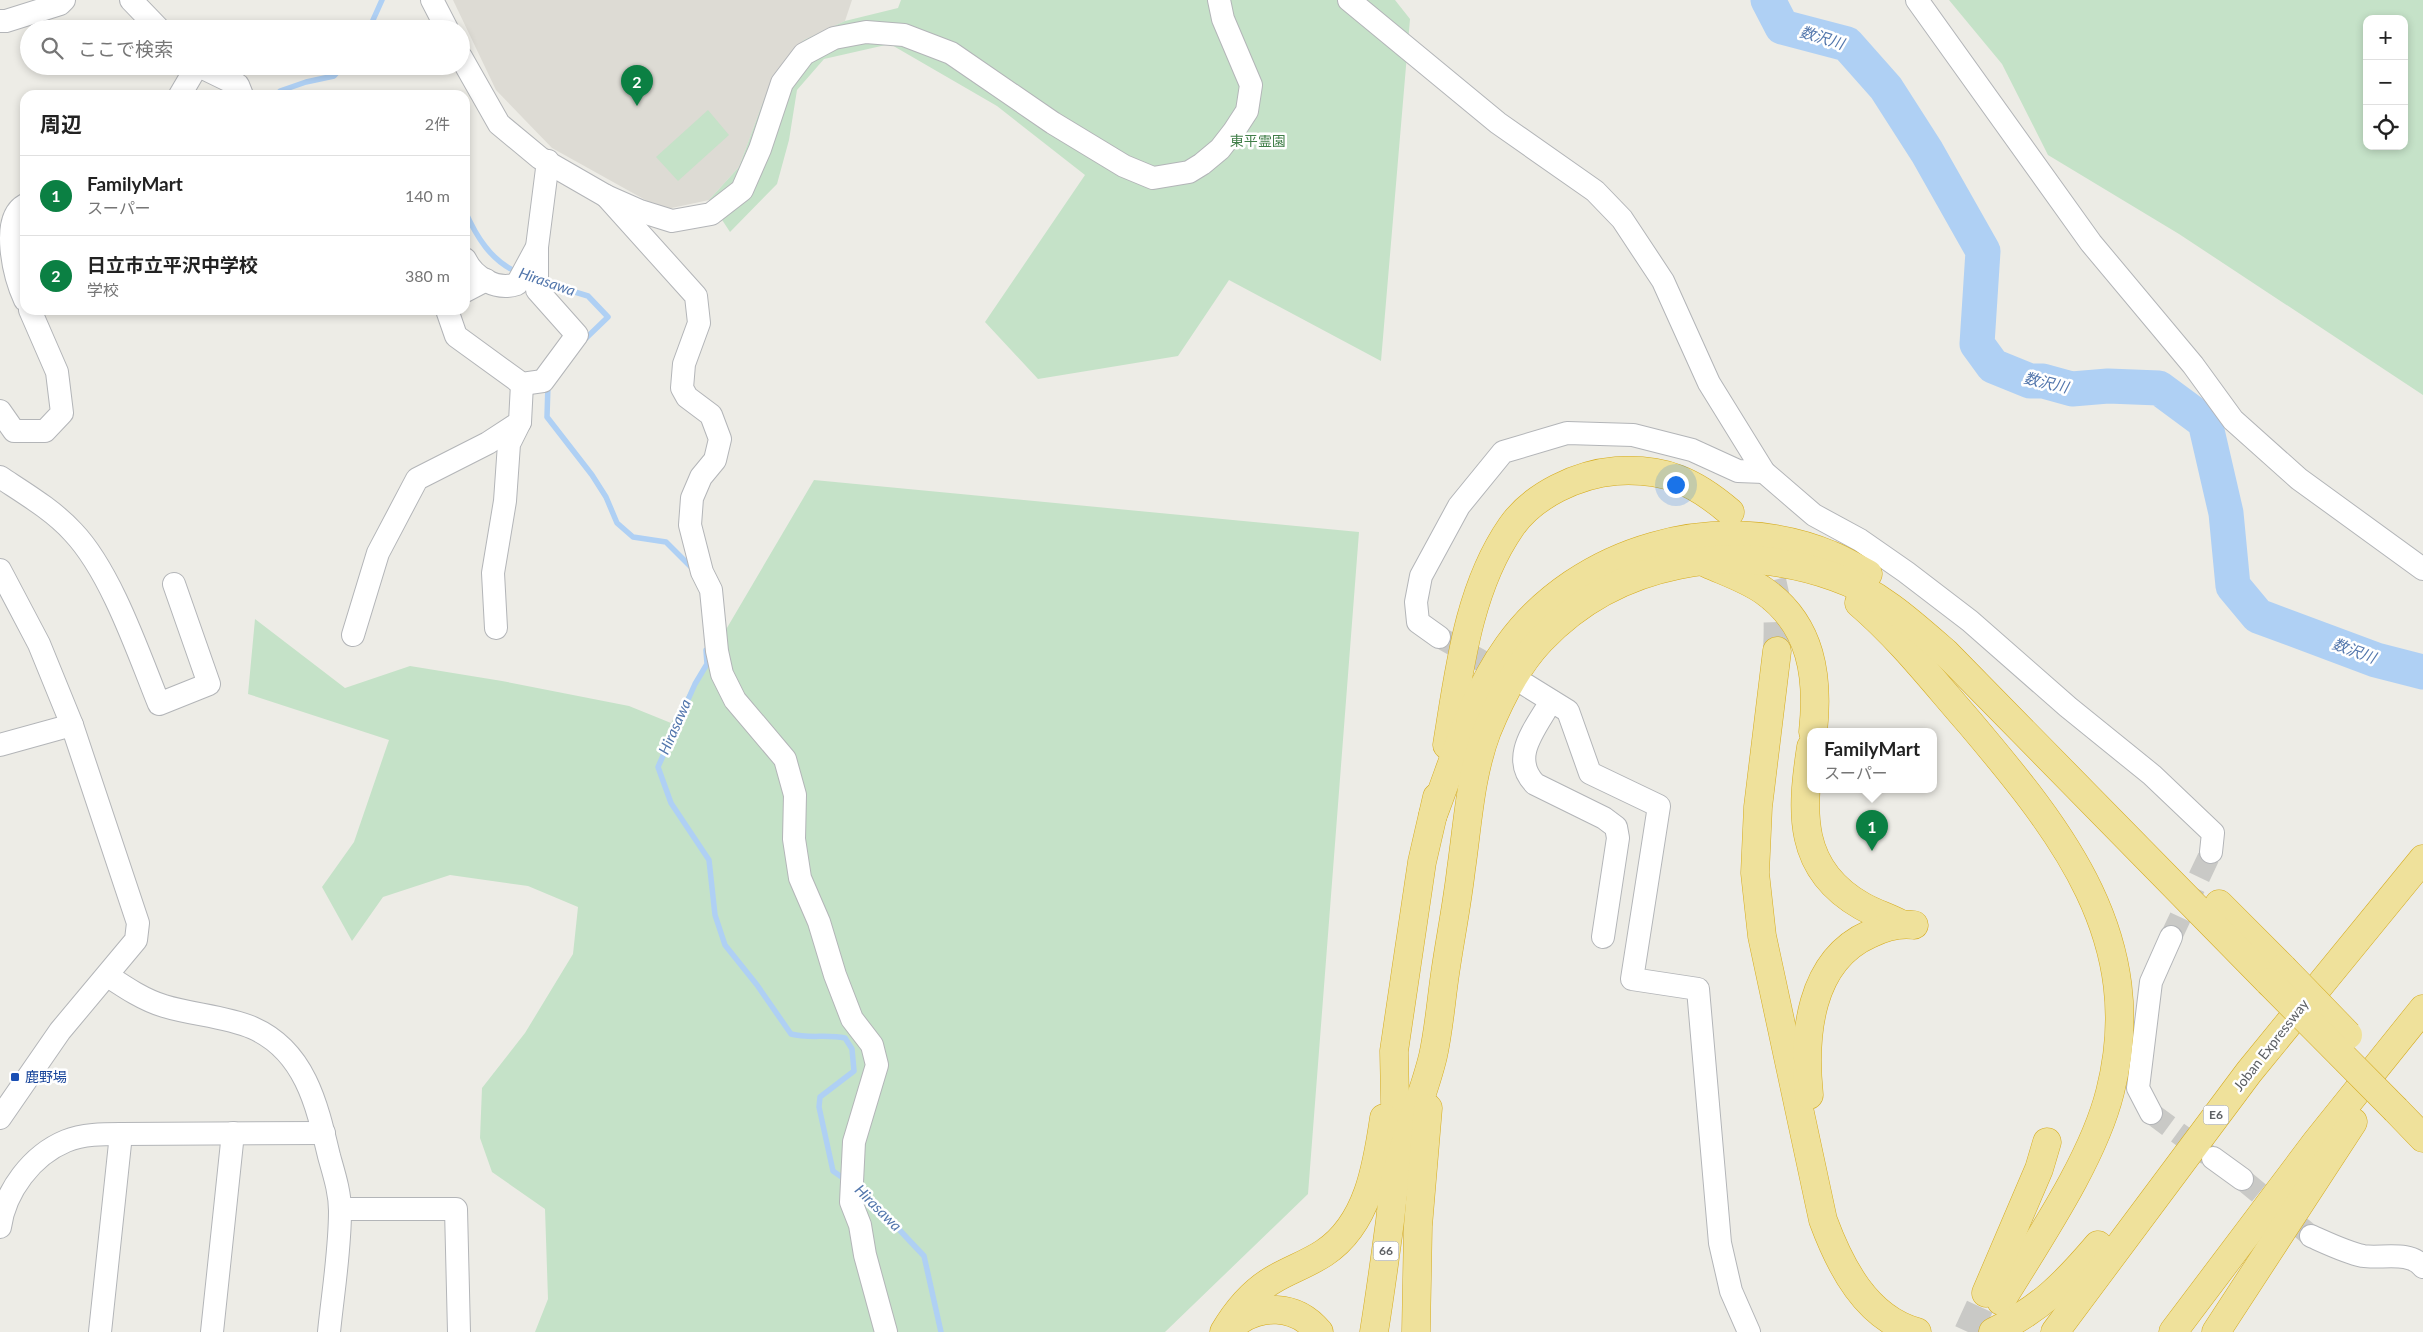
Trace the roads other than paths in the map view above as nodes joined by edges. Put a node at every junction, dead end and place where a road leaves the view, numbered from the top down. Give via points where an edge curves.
1 (64, 0) edge
2 (131, 0) edge
3 (432, 0) edge
4 (1218, 0) edge
5 (1349, 0) edge
6 (1917, 0) edge
7 (150, 20) edge
8 (442, 20) edge
9 (0, 21) edge
10 (470, 73) edge
11 (192, 75) edge
12 (217, 75) edge
13 (183, 90) edge
14 (240, 90) edge
15 (548, 161) junction
16 (606, 196) junction
17 (20, 206) edge
18 (470, 268) edge
19 (531, 272) junction
20 (486, 280) junction
21 (470, 288) edge
22 (20, 289) edge
23 (32, 315) edge
24 (449, 315) edge
25 (522, 384) junction
26 (0, 410) edge
27 (520, 422) junction
28 (1764, 472) junction
29 (0, 477) edge
30 (1730, 512) dead end
31 (1700, 560) junction
32 (2423, 569) edge
33 (0, 570) edge
34 (1807, 570) junction
35 (174, 584) dead end
36 (496, 628) dead end
37 (353, 635) dead end
38 (1439, 637) tunnel mouth
39 (1776, 651) tunnel mouth
40 (1526, 685) tunnel mouth
41 (1551, 701) junction
42 (72, 725) junction
43 (1813, 728) edge
44 (0, 744) edge
45 (1807, 785) edge
46 (1433, 815) junction
47 (2211, 852) tunnel mouth
48 (2423, 859) edge
49 (2171, 936) tunnel mouth
50 (1604, 937) dead end
51 (2347, 950) junction
52 (2276, 975) junction
53 (108, 976) junction
54 (2423, 1009) edge
55 (2423, 1020) edge
56 (1394, 1051) junction
57 (1433, 1057) junction
58 (2408, 1105) edge
59 (2151, 1113) tunnel mouth
60 (0, 1118) edge
61 (233, 1133) junction
62 (324, 1133) junction
63 (121, 1134) junction
64 (2423, 1138) edge
65 (2047, 1142) dead end
66 (2213, 1158) tunnel mouth
67 (1810, 1160) junction
68 (1397, 1170) junction
69 (2242, 1179) tunnel mouth
70 (340, 1209) junction
71 (0, 1227) edge
72 (2311, 1236) tunnel mouth
73 (2423, 1267) edge
74 (100, 1332) edge
75 (212, 1332) edge
76 (330, 1332) edge
77 (459, 1332) edge
78 (886, 1332) edge
79 (1225, 1332) edge
80 (1319, 1332) edge
81 (1374, 1332) edge
82 (1416, 1332) edge
83 (1749, 1332) edge
84 (1917, 1332) edge
85 (1993, 1332) edge
86 (2055, 1332) edge
87 (2173, 1332) edge
88 (2216, 1332) edge

1 - 9 street via 51,7
2 - 7 street
3 - 8 street
4 - 16 street via 1251,85 1247,111 1220,149 1202,164 1177,175 1153,178 1124,166 1053,123 951,53 904,35 866,32 834,38 804,54 782,83 760,149 742,190 711,214 672,220
5 - 28 street via 1498,123 1595,191 1622,219 1662,281 1709,383
6 - 32 street via 2092,244 2193,365 2233,420 2299,479
10 - 15 street via 499,124
11 - 13 street
12 - 14 street via 238,85
15 - 16 street
15 - 19 street
16 - 78 street via 696,296 699,323 684,364 682,388 687,398 711,415 720,439 715,460 701,477 692,498 690,525 710,590 722,674 735,700 785,759 795,795 794,839 800,878 852,1019 872,1045 877,1065 854,1142 852,1202
17 - 22 street via 7,225 11,268
18 - 20 street
19 - 20 street via 507,287
19 - 25 street via 576,335 543,381
20 - 21 street
23 - 26 street via 58,372 62,413 45,431 14,432
24 - 25 street via 456,336
25 - 27 street
27 - 36 street via 510,444 493,574
27 - 37 street via 488,443 417,479 378,552
28 - 38 street via 1738,471 1692,450 1633,435 1567,433 1503,452 1459,506 1421,576 1416,602 1418,622
28 - 47 street via 1814,515 1860,540 1906,572 2000,646 2068,707 2152,775 2213,833
29 - 35 street via 73,531 101,570 159,704 209,684
30 - 46 highway via 1710,494 1671,476 1647,471 1602,472 1543,497 1512,526 1480,590 1458,681
31 - 34 highway via 1726,558 1774,562
31 - 43 highway via 1764,590 1792,616 1812,666
31 - 57 highway via 1647,572 1609,589 1572,612 1540,641 1519,668 1501,700 1474,772
33 - 42 street via 39,644
34 - 52 highway via 1836,577 1908,620 1946,653
34 - 65 highway via 1852,598 1892,634 2030,795 2071,856 2109,941 2120,1022 2114,1073 2104,1112 2079,1169 1993,1297
39 - 67 highway via 1758,807 1755,872 1762,936
40 - 41 street
41 - 50 street via 1524,754 1524,766 1527,776 1535,784 1616,826 1618,838
41 - 83 street via 1568,711 1590,773 1658,806 1632,978 1698,989 1720,1243 1731,1291
42 - 44 street
42 - 53 street via 138,923 136,940
45 - 67 highway via 1804,813 1810,843 1820,868 1838,889 1863,906 1908,924 1854,941 1829,970 1814,997 1807,1076 1814,1139
46 - 52 highway via 1482,688 1508,645 1528,621 1575,581 1605,564 1659,543 1713,536 1799,544 1831,555 1886,584 1946,630
46 - 56 highway via 1422,862
48 - 51 highway, Joban Expressway / E6
49 - 59 street via 2151,982 2138,1088
51 - 85 highway via 2285,1012 2122,1218 2062,1287 2038,1306
51 - 86 highway, Joban Expressway / E6 via 2249,1072
52 - 58 highway, bridge
53 - 60 street via 60,1031
53 - 62 street via 144,999 230,1020 253,1028 272,1040 292,1057 306,1078
54 - 87 highway via 2311,1149
55 - 88 highway
56 - 68 highway
56 - 79 highway via 1379,1152 1367,1197 1352,1225 1324,1253 1263,1286 1249,1298
57 - 68 highway
57 - 82 highway via 1418,1226
58 - 64 highway
61 - 62 street
61 - 63 street
61 - 75 street
62 - 70 street
63 - 71 street via 66,1140 46,1153 25,1172 10,1192
63 - 74 street
66 - 69 street
67 - 84 highway via 1823,1220 1846,1272 1877,1308
68 - 81 highway, 66
70 - 76 street
70 - 77 street via 456,1209
72 - 73 street via 2364,1256 2391,1255 2419,1262
79 - 80 highway via 1252,1312 1282,1309 1299,1316

